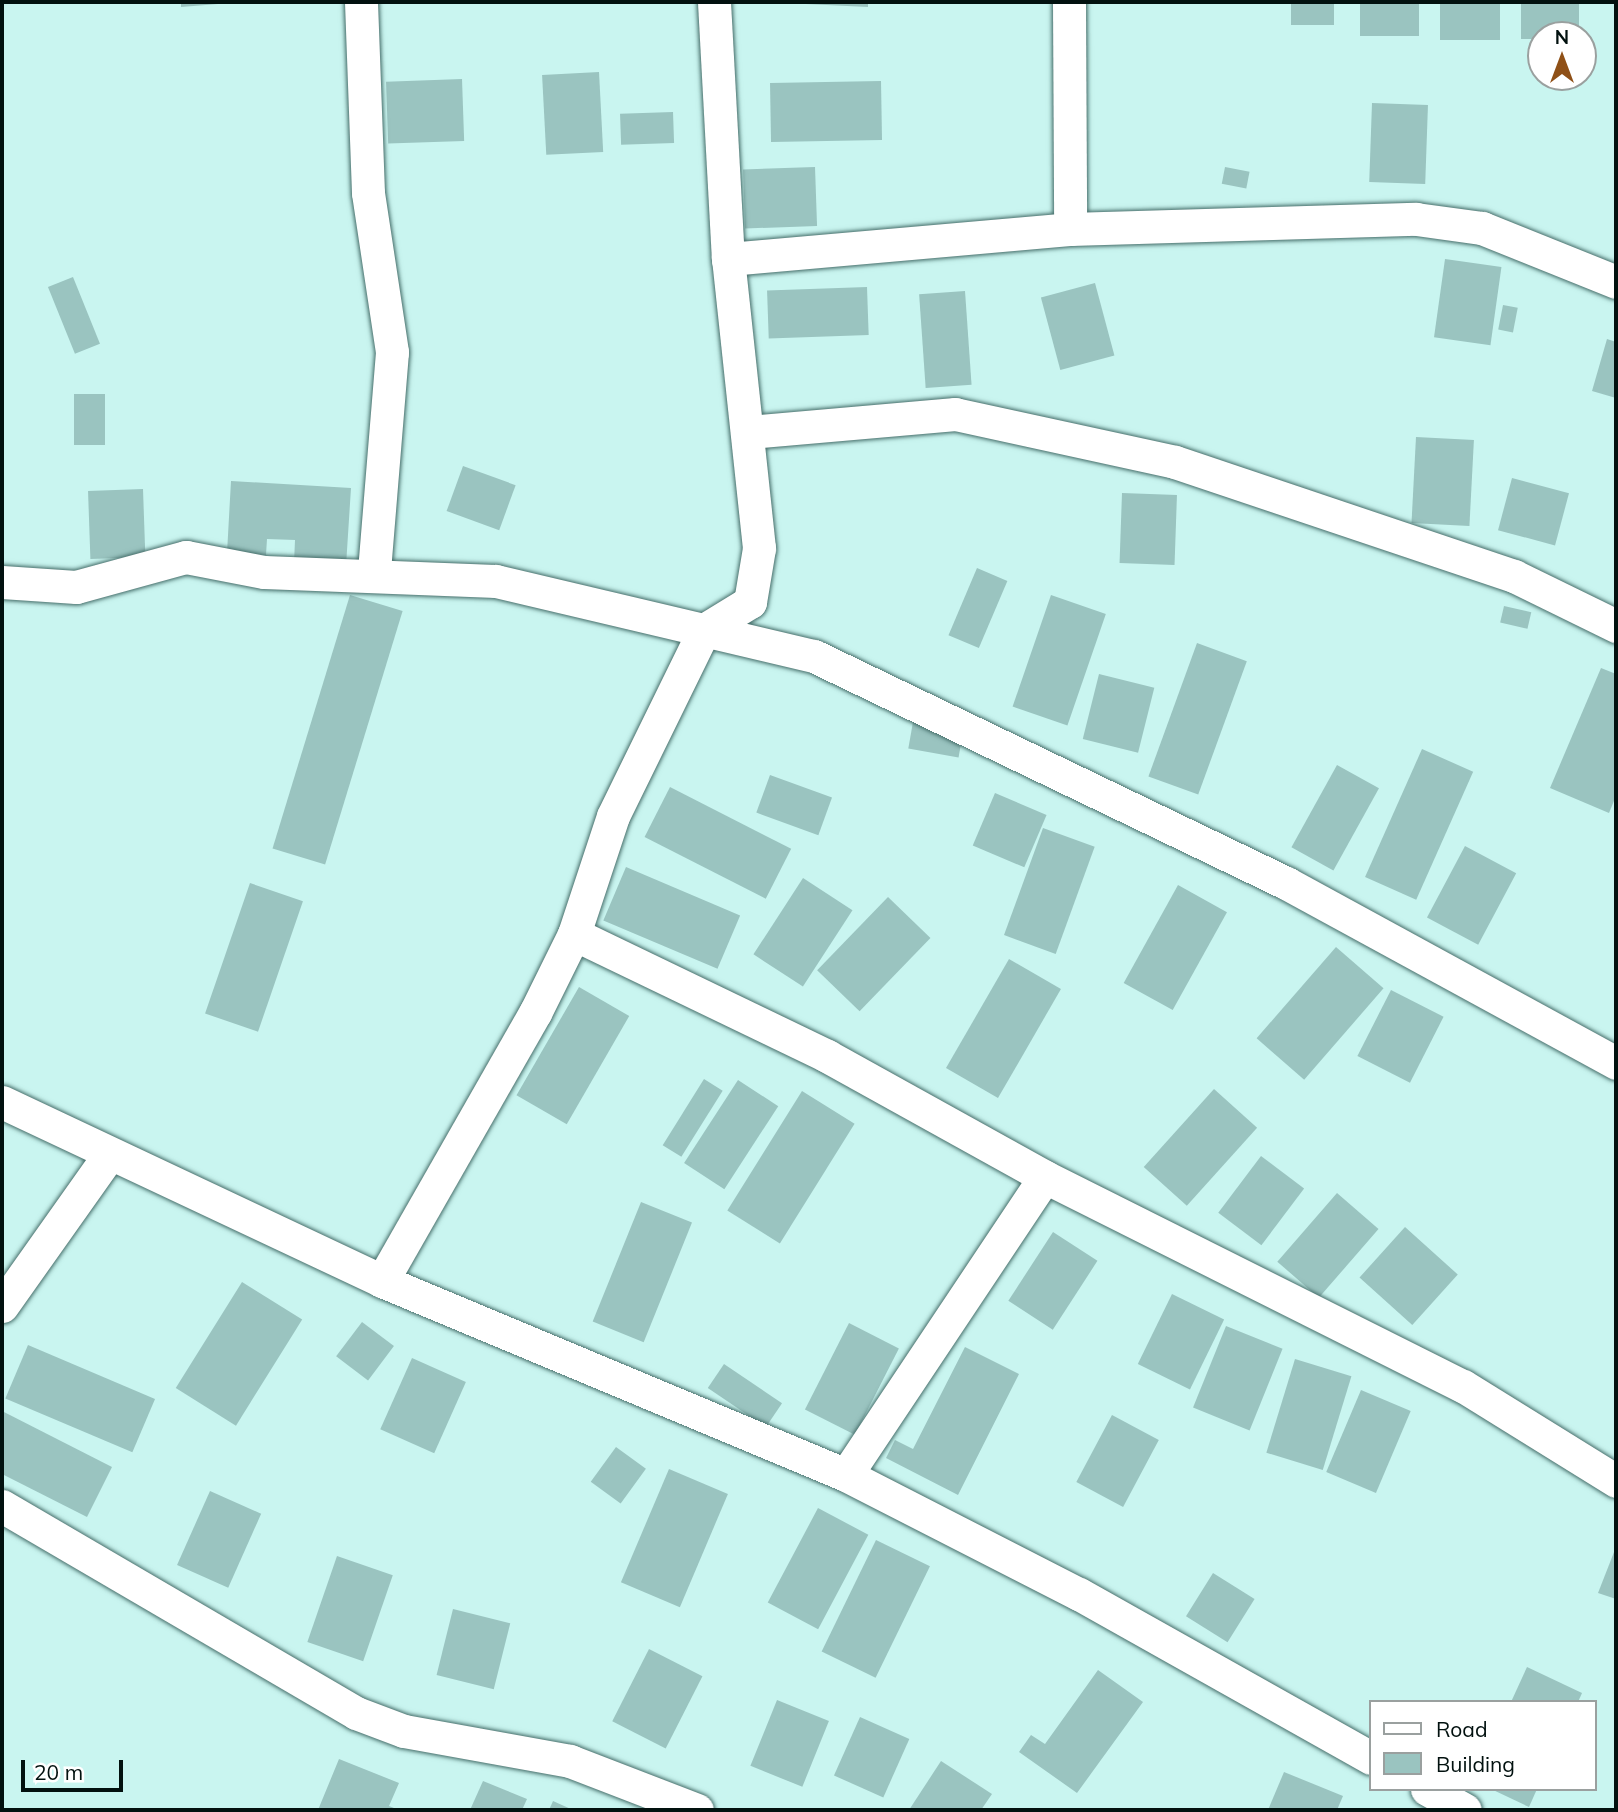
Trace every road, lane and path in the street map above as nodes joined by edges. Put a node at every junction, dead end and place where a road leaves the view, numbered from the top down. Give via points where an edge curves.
1 (361, 2) edge
2 (714, 2) edge
3 (1069, 2) edge
4 (1070, 229) junction
5 (728, 259) junction
6 (1616, 282) edge
7 (748, 432) junction
8 (374, 572) junction
9 (2, 582) edge
10 (1616, 626) edge
11 (704, 630) junction
12 (574, 934) junction
13 (1616, 1063) edge
14 (2, 1102) edge
15 (109, 1155) junction
16 (1045, 1177) junction
17 (382, 1281) junction
18 (2, 1306) edge
19 (846, 1475) junction
20 (1616, 1481) edge
21 (2, 1506) edge
22 (1370, 1757) edge
23 (1431, 1791) edge
24 (697, 1810) edge
25 (1465, 1810) edge

1 - 8 street via 368,194 392,352
2 - 5 street
3 - 4 street
4 - 5 street
4 - 6 street via 1416,219 1482,228
5 - 7 street
7 - 10 street via 955,414 1175,462 1514,576
7 - 11 street via 759,548 750,602
8 - 9 street via 264,572 186,557 76,587
8 - 11 street via 409,581 496,581
11 - 12 street via 613,816
11 - 13 street via 814,656 977,730 1286,883
12 - 16 street via 827,1056
12 - 17 street
14 - 15 street
15 - 17 street
15 - 18 street
16 - 19 street
16 - 20 street via 1463,1386
17 - 19 street
19 - 22 street via 1079,1594
21 - 24 street via 356,1713 404,1731 570,1761
23 - 25 street

